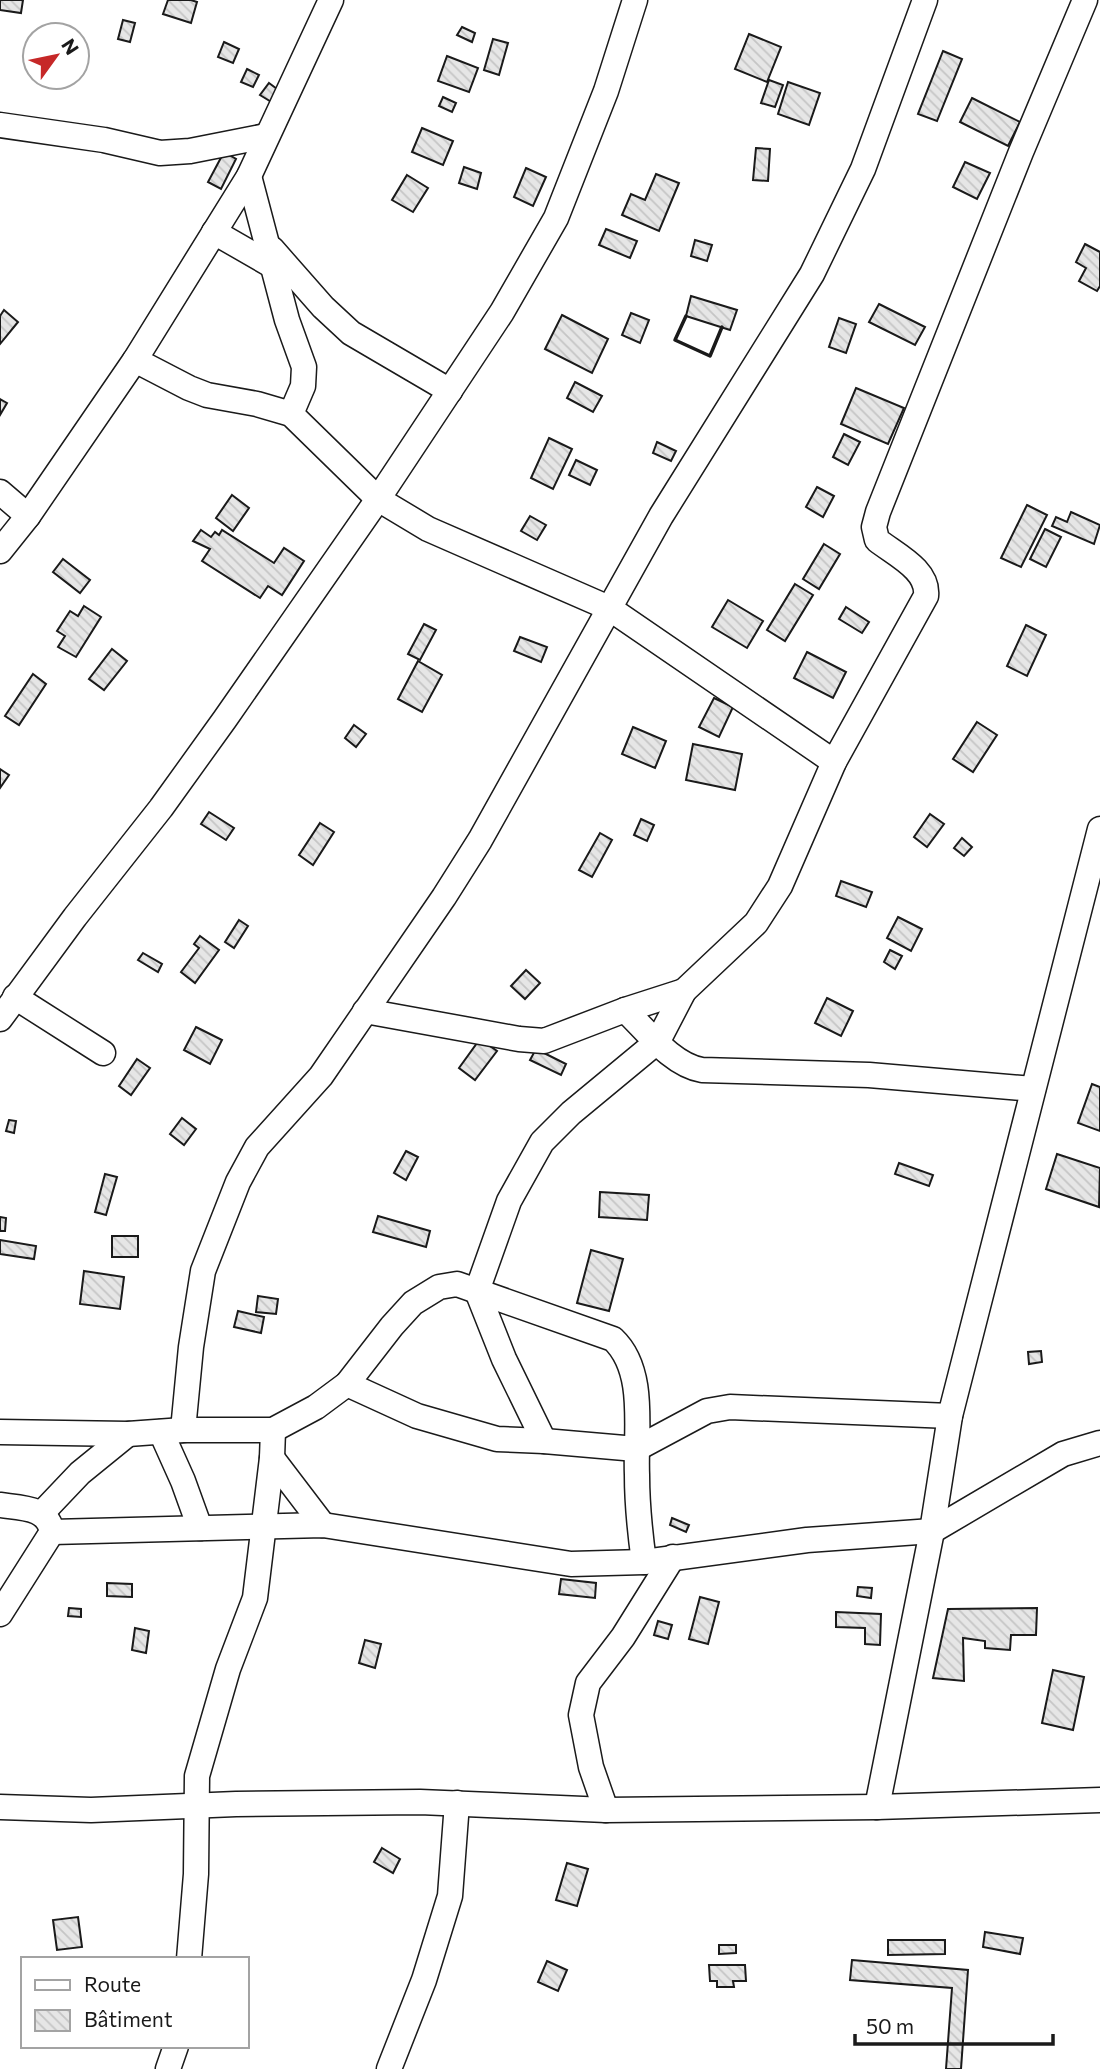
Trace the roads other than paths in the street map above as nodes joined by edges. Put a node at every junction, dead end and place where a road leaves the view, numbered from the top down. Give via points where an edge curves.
1 (331, 0) edge
2 (635, 0) edge
3 (925, 0) edge
4 (1085, 0) edge
5 (0, 125) edge
6 (267, 136) junction
7 (248, 176) junction
8 (214, 232) junction
9 (270, 255) junction
10 (135, 360) junction
11 (450, 391) junction
12 (291, 414) junction
13 (0, 492) edge
14 (379, 499) junction
15 (28, 516) junction
16 (0, 551) edge
17 (609, 608) junction
18 (835, 762) junction
19 (1100, 829) edge
20 (684, 990) junction
21 (15, 998) junction
22 (625, 1010) junction
23 (365, 1011) junction
24 (0, 1019) edge
25 (658, 1041) junction
26 (103, 1053) dead end
27 (1033, 1089) junction
28 (477, 1291) junction
29 (346, 1384) junction
30 (950, 1416) junction
31 (273, 1430) junction
32 (172, 1431) junction
33 (0, 1432) edge
34 (128, 1434) junction
35 (544, 1441) junction
36 (1100, 1443) edge
37 (636, 1449) junction
38 (272, 1458) junction
39 (0, 1505) edge
40 (47, 1523) junction
41 (323, 1525) junction
42 (200, 1528) junction
43 (264, 1528) junction
44 (932, 1531) junction
45 (673, 1558) junction
46 (644, 1562) junction
47 (0, 1614) edge
48 (1100, 1800) edge
49 (457, 1803) junction
50 (197, 1806) junction
51 (0, 1807) edge
52 (877, 1807) junction
53 (607, 1810) junction
54 (189, 1957) edge
55 (175, 2048) edge
56 (168, 2069) edge
57 (389, 2069) edge

1 - 6 street
2 - 11 street via 606,91 555,218
3 - 17 street via 863,169 812,274
4 - 18 street via 878,512 877,540 920,573 926,596
5 - 6 street via 160,153
6 - 7 street
7 - 8 street
7 - 9 street
8 - 9 street
8 - 10 street
9 - 11 street via 351,333
9 - 12 street via 304,367 303,386
10 - 12 street via 207,395
10 - 15 street
11 - 14 street
12 - 14 street
13 - 15 street
14 - 17 street via 428,529
14 - 21 street via 161,808
15 - 16 street
17 - 18 street
17 - 23 street via 480,840
18 - 20 street via 780,886 762,914
19 - 27 street
20 - 22 street
20 - 25 street
21 - 24 street
21 - 26 street
22 - 23 street via 544,1041
22 - 25 street
23 - 32 street via 321,1076 257,1147 238,1182 203,1271
25 - 27 street via 674,1059 702,1070 869,1075
25 - 28 street via 542,1142 509,1201
27 - 30 street
28 - 29 street via 457,1284 439,1287 414,1303
28 - 35 street via 503,1359
28 - 37 street via 613,1339 623,1348 637,1407
29 - 31 street
29 - 35 street via 389,1405 456,1428 497,1439
30 - 37 street via 730,1407 707,1411
30 - 44 street
31 - 32 street
31 - 38 street
32 - 34 street
32 - 42 street
33 - 34 street
34 - 40 street via 80,1473
35 - 37 street
36 - 44 street via 1063,1454
37 - 46 street
38 - 41 street
38 - 43 street
39 - 40 street
40 - 42 street
40 - 47 street
41 - 43 street
41 - 46 street via 571,1564
42 - 43 street
43 - 50 street via 255,1598 208,1735 197,1776
44 - 45 street
44 - 52 street
45 - 46 street
45 - 53 street via 588,1683 581,1715 591,1767
48 - 52 street
49 - 50 street
49 - 53 street
49 - 57 street via 450,1896
50 - 51 street
50 - 54 street
52 - 53 street
55 - 56 street

